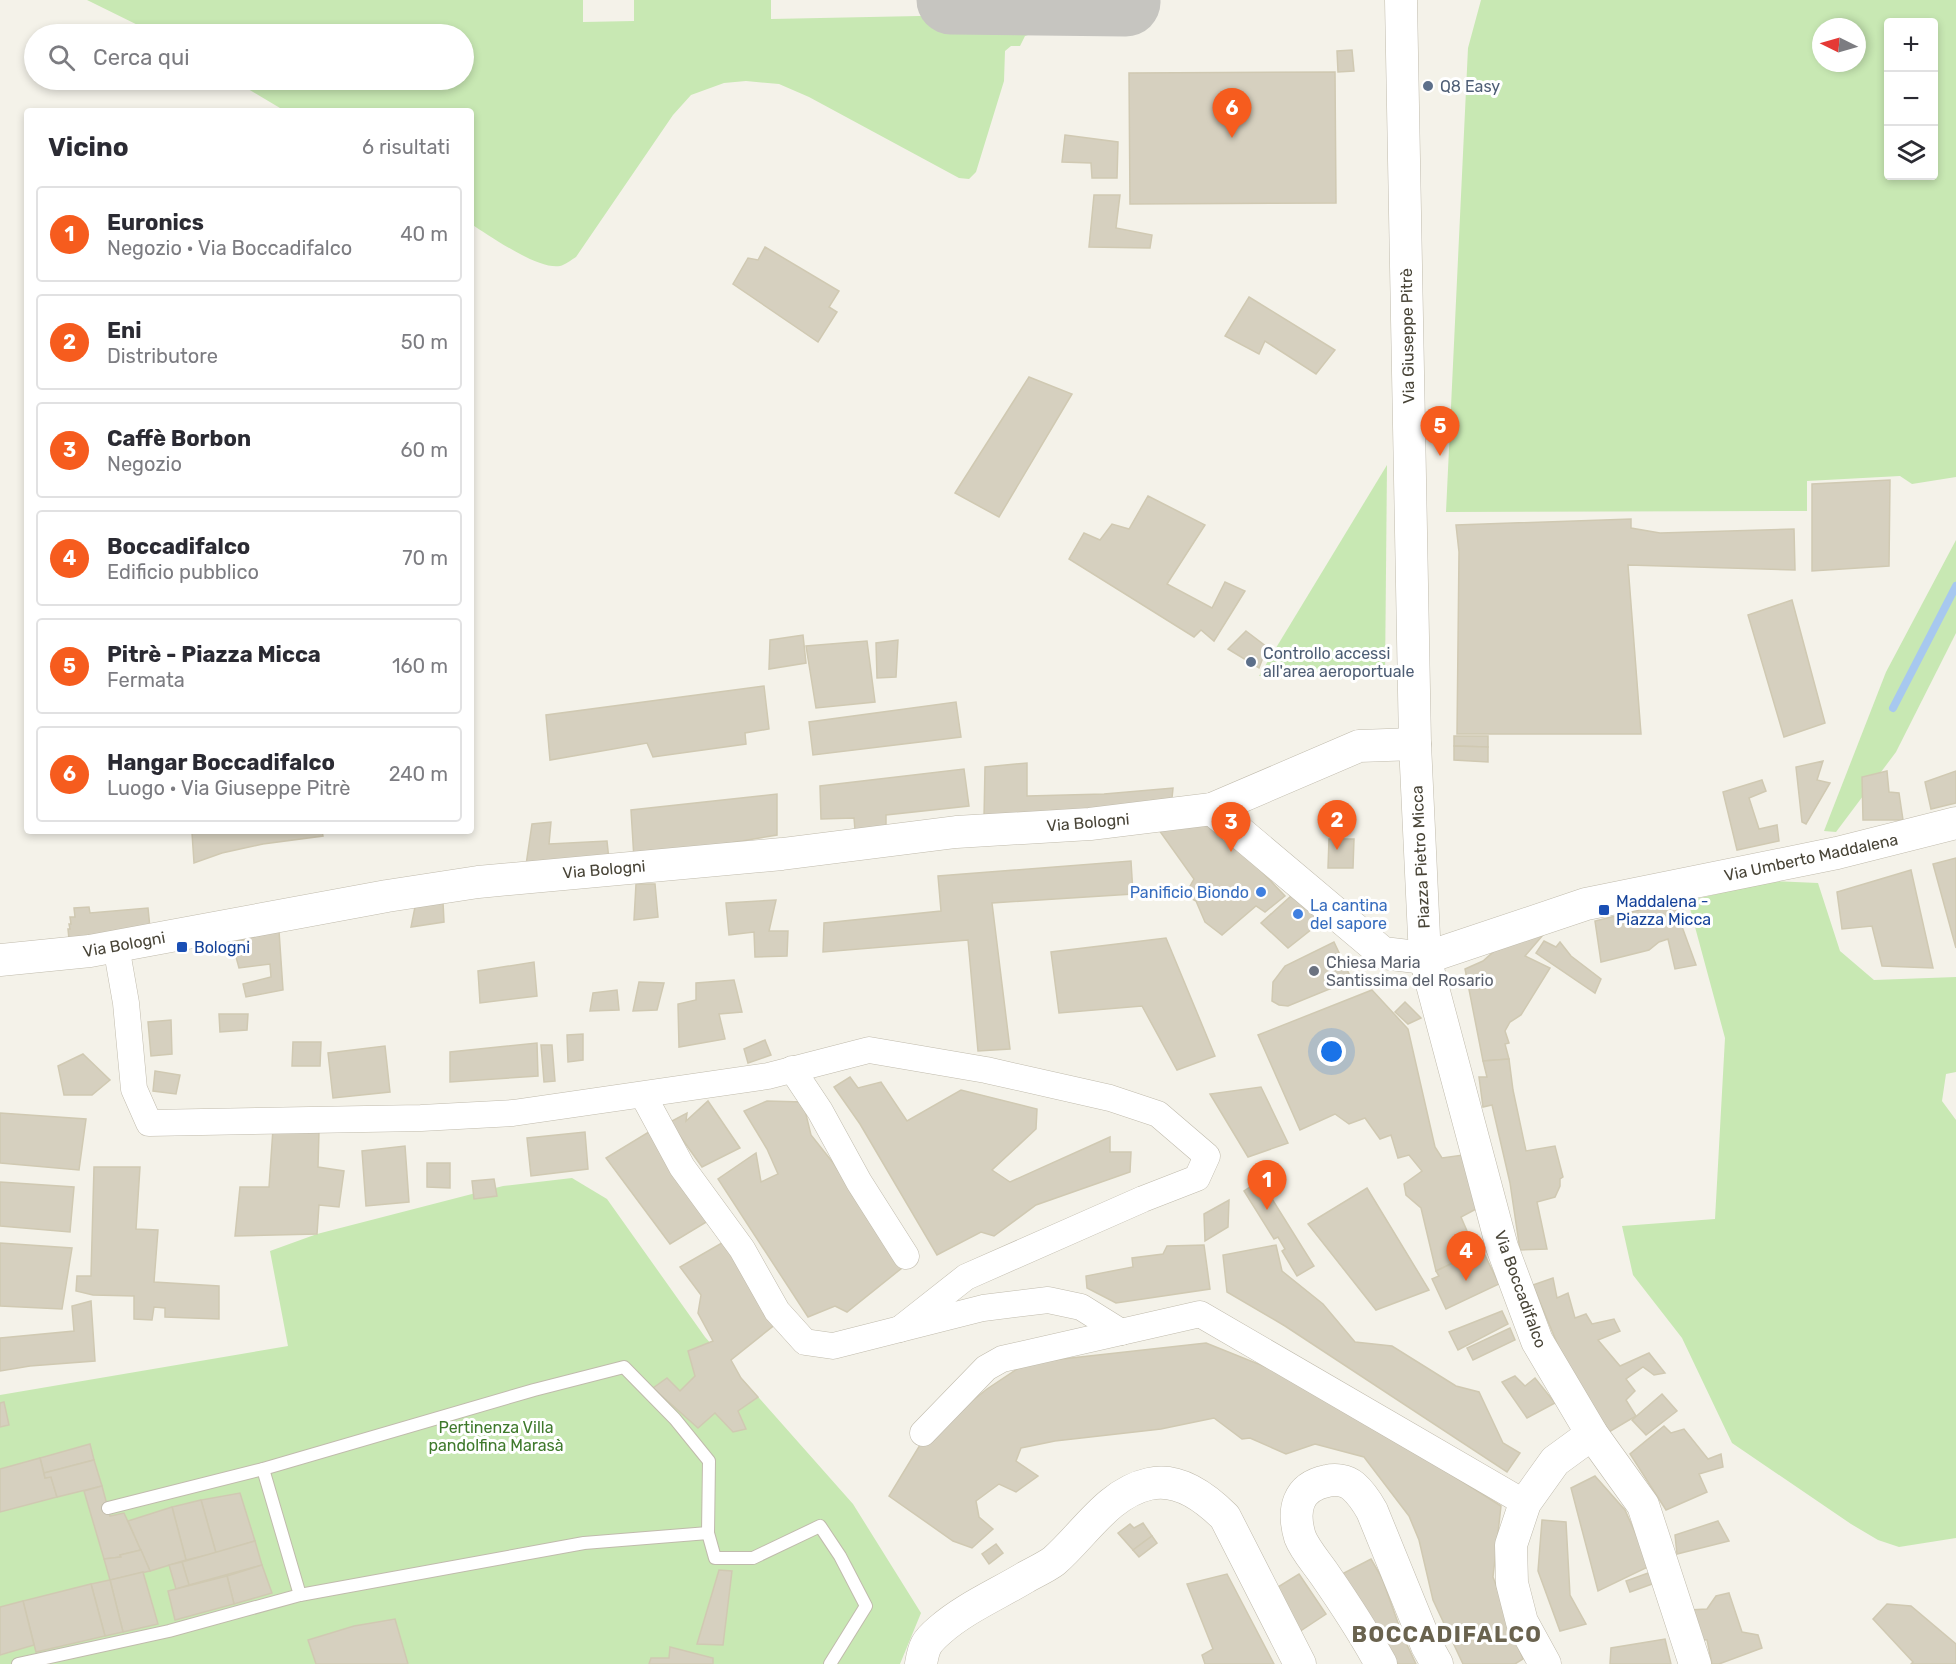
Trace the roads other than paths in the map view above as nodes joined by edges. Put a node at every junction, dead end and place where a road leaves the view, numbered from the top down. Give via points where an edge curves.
1 (1401, 0) edge
2 (1415, 744) junction
3 (1212, 809) junction
4 (1956, 823) edge
5 (116, 946) junction
6 (1425, 958) junction
7 (0, 960) edge
8 (792, 1069) junction
9 (643, 1095) junction
10 (906, 1256) dead end
11 (900, 1329) junction
12 (1121, 1332) junction
13 (923, 1433) dead end
14 (1592, 1434) junction
15 (262, 1469) junction
16 (1525, 1503) junction
17 (108, 1508) dead end
18 (708, 1533) junction
19 (300, 1595) junction
20 (18, 1664) edge
21 (830, 1664) edge
22 (921, 1664) edge
23 (1300, 1664) edge
24 (1381, 1664) edge
25 (1437, 1664) edge
26 (1545, 1664) edge
27 (1695, 1664) edge

1 - 2 street, Via Giuseppe Pitrè
2 - 3 street via 1359,746
2 - 6 street, Piazza Pietro Micca
3 - 5 street, Via Bologni via 478,882
3 - 6 street via 1383,953
4 - 6 street, Via Umberto Maddalena via 1837,854 1586,904
5 - 7 street, Via Bologni
5 - 9 street via 134,1089 149,1123 422,1119 513,1113
6 - 14 street, Via Boccadifalco via 1503,1247 1537,1341
8 - 9 street
8 - 10 street
8 - 11 street via 869,1050 986,1070 1110,1098 1158,1114 1207,1156 1197,1178 966,1277
9 - 11 street via 682,1167 742,1248 777,1311 805,1342 833,1346
11 - 12 street via 983,1308 1048,1300 1081,1307
12 - 13 street via 1002,1359 986,1368
12 - 16 street via 1200,1314
14 - 16 street via 1555,1461
14 - 27 street, Via Boccadifalco via 1644,1505
15 - 17 lane
15 - 18 lane via 624,1367 709,1461
15 - 19 lane
16 - 26 street via 1511,1545 1512,1583 1522,1622
18 - 19 lane via 584,1543
18 - 21 lane via 716,1558 753,1558 820,1526 866,1606
19 - 20 lane via 169,1631
22 - 23 street via 924,1646 940,1630 1053,1562 1111,1504 1131,1489 1152,1483 1198,1493 1225,1517
24 - 25 street via 1301,1540 1297,1504 1307,1489 1319,1483 1335,1479 1351,1484 1364,1497

